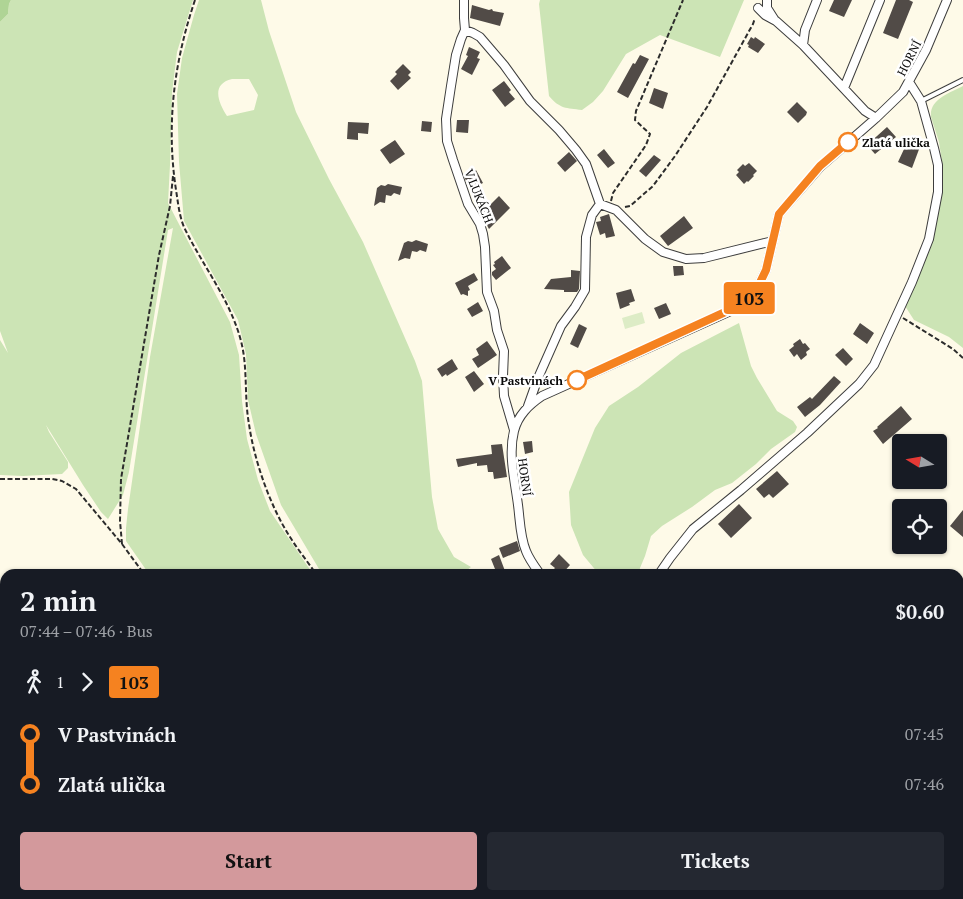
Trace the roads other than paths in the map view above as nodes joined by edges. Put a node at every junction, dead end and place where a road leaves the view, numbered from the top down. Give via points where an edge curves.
1 (464, 0) edge
2 (768, 0) edge
3 (817, 0) edge
4 (880, 0) edge
5 (947, 0) edge
6 (758, 8) road end
7 (776, 21) junction
8 (466, 30) junction
9 (803, 45) junction
10 (963, 80) edge
11 (909, 82) junction
12 (844, 88) junction
13 (921, 101) junction
14 (876, 118) junction
15 (600, 204) junction
16 (773, 241) junction
17 (528, 406) junction
18 (514, 430) junction
19 (536, 569) edge
20 (662, 569) edge

1 - 8 street, V LUKÁCH
2 - 7 street via 767,8
3 - 9 street via 805,30
4 - 12 street
5 - 11 street, HORNÍ
6 - 7 street
7 - 9 street
8 - 15 street via 480,37 530,101 576,150 586,164
8 - 18 street, V LUKÁCH via 456,56 446,119 447,141 468,204 480,224 485,247 487,292 504,351 504,396
9 - 12 street
10 - 13 lane
11 - 13 street
11 - 14 street, HORNÍ via 904,92
12 - 14 street
13 - 20 street via 938,165 938,192 929,239 874,365 859,384 806,433 693,529
14 - 16 street, HORNÍ via 820,166 779,214
15 - 16 street via 613,209 663,252 686,259 704,258
15 - 17 street via 592,214 586,237 584,290 561,326
16 - 17 street, HORNÍ via 766,270 755,293 734,308 542,396
17 - 18 street, HORNÍ
18 - 19 street, HORNÍ via 511,453 522,534 526,551

